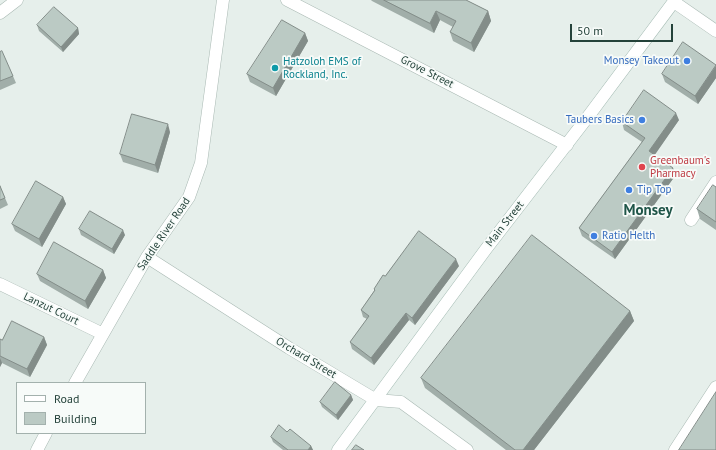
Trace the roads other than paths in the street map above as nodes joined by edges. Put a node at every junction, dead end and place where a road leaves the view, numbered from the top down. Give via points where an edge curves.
1 (17, 0) edge
2 (222, 0) edge
3 (287, 0) edge
4 (674, 1) edge
5 (0, 13) edge
6 (716, 31) edge
7 (567, 145) junction
8 (716, 182) edge
9 (690, 220) dead end
10 (147, 258) junction
11 (0, 284) edge
12 (103, 334) junction
13 (76, 382) edge
14 (716, 387) edge
15 (376, 400) junction
16 (45, 434) edge
17 (37, 450) edge
18 (338, 450) edge
19 (467, 450) edge
20 (675, 450) edge

1 - 5 street
2 - 10 street, Saddle River Road via 201,163 189,198
3 - 7 street, Grove Street
4 - 6 street
4 - 7 street, Main Street
7 - 15 street, Main Street via 486,249
8 - 9 street
10 - 12 street, Saddle River Road
10 - 15 street, Orchard Street
11 - 12 street, Lanzut Court
12 - 13 street, Saddle River Road
14 - 20 street
15 - 18 street, Main Street
15 - 19 street, Orchard Street via 401,402
16 - 17 street

